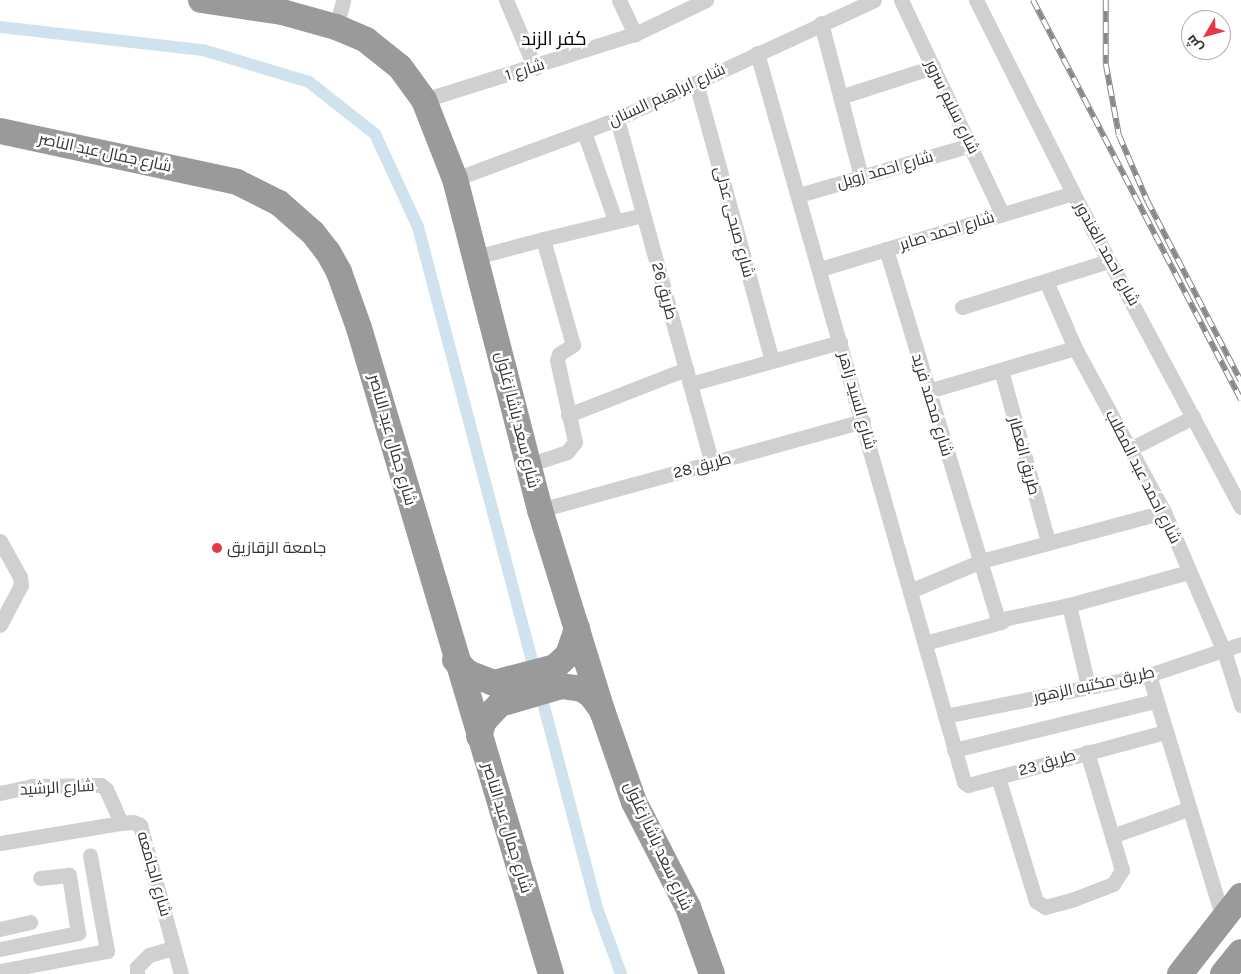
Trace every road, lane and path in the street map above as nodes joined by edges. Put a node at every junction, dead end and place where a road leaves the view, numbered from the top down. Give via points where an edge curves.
1 (201, 0) edge
2 (343, 0) edge
3 (506, 0) edge
4 (619, 0) edge
5 (706, 0) edge
6 (874, 0) edge
7 (900, 0) edge
8 (976, 0) edge
9 (821, 23) junction
10 (336, 27) junction
11 (635, 34) junction
12 (757, 53) junction
13 (933, 67) junction
14 (535, 68) junction
15 (696, 83) junction
16 (840, 97) junction
17 (424, 100) junction
18 (617, 119) junction
19 (0, 131) edge
20 (584, 132) junction
21 (971, 145) junction
22 (861, 177) junction
23 (455, 179) junction
24 (1073, 193) junction
25 (799, 195) junction
26 (1002, 214) junction
27 (643, 215) junction
28 (615, 220) junction
29 (543, 239) junction
30 (886, 249) junction
31 (476, 256) junction
32 (1109, 261) junction
33 (820, 269) junction
34 (1046, 281) junction
35 (962, 307) dead end
36 (840, 342) junction
37 (1075, 348) junction
38 (772, 361) junction
39 (686, 369) junction
40 (1001, 370) junction
41 (690, 384) junction
42 (928, 391) junction
43 (568, 415) junction
44 (1193, 417) junction
45 (863, 422) junction
46 (1130, 449) junction
47 (712, 463) junction
48 (528, 464) junction
49 (1241, 507) edge
50 (540, 510) junction
51 (1164, 512) junction
52 (0, 541) edge
53 (1048, 542) junction
54 (981, 561) junction
55 (1189, 572) junction
56 (910, 590) junction
57 (1069, 605) junction
58 (1002, 622) junction
59 (0, 625) edge
60 (577, 629) junction
61 (924, 643) junction
62 (1241, 644) edge
63 (1224, 651) junction
64 (455, 660) junction
65 (1149, 675) junction
66 (558, 677) junction
67 (1088, 686) junction
68 (497, 693) junction
69 (1155, 701) junction
70 (1241, 705) edge
71 (603, 713) junction
72 (945, 716) junction
73 (1165, 732) junction
74 (478, 736) junction
75 (954, 750) junction
76 (1087, 752) junction
77 (998, 778) junction
78 (0, 793) edge
79 (1188, 809) junction
80 (120, 823) junction
81 (1112, 836) junction
82 (0, 843) edge
83 (90, 856) dead end
84 (40, 878) dead end
85 (1241, 896) edge
86 (1232, 920) edge
87 (30, 922) dead end
88 (0, 929) edge
89 (174, 948) junction
90 (0, 949) edge
91 (1241, 952) edge
92 (0, 971) edge
93 (137, 974) edge
94 (181, 974) edge
95 (551, 974) edge
96 (712, 974) edge
97 (1180, 974) edge
98 (1198, 974) edge
99 (1224, 974) edge

1 - 10 highway, شارع سعد باشا زغلول via 282,12
2 - 10 street
3 - 14 street
4 - 11 street
5 - 11 street, شارع 1
6 - 9 street, شارع ابراهيم السنان
7 - 13 street, شارع سليم سرور
8 - 24 street, شارع احمد الغندور
9 - 12 street, شارع ابراهيم السنان
9 - 16 street
10 - 17 highway, شارع سعد باشا زغلول via 366,40 400,67
11 - 14 street, شارع 1
12 - 15 street, شارع ابراهيم السنان
12 - 25 street, شارع السيد زاهر
13 - 16 street
13 - 21 street, شارع سليم سرور
14 - 17 street, شارع 1
15 - 18 street, شارع ابراهيم السنان
15 - 38 street, شارع صبحى عدلى
16 - 22 street
17 - 23 highway, شارع سعد باشا زغلول
18 - 20 street, شارع ابراهيم السنان
18 - 27 street, طريق 26
19 - 64 highway, شارع جمال عبد الناصر via 236,182 279,203 313,234 328,252 348,294
20 - 23 street, شارع ابراهيم السنان
20 - 28 street
21 - 22 street, شارع احمد زويل
21 - 26 street, شارع سليم سرور
22 - 25 street, شارع احمد زويل
23 - 31 highway, شارع سعد باشا زغلول
24 - 26 street, شارع احمد صابر
24 - 32 street, شارع احمد الغندور
25 - 33 street, شارع السيد زاهر
26 - 30 street, شارع احمد صابر
27 - 28 street
27 - 39 street, طريق 26
28 - 29 street
29 - 31 street
29 - 43 street via 572,345 558,354
30 - 33 street, شارع احمد صابر
30 - 42 street, شارع محمد فريد
31 - 48 highway, شارع سعد باشا زغلول
32 - 34 street
32 - 44 street, شارع احمد الغندور
33 - 36 street, شارع السيد زاهر
34 - 35 street
34 - 37 street, شارع احمد عبد المطلب
36 - 38 street
36 - 45 street, شارع السيد زاهر
37 - 40 street
37 - 46 street, شارع احمد عبد المطلب
38 - 41 street
39 - 41 street, طريق 26
39 - 43 street
40 - 42 street
40 - 53 street, طريق العطار
41 - 47 street, طريق 26
42 - 54 street, شارع محمد فريد
43 - 48 street via 575,439 573,447
44 - 46 street
44 - 49 street, شارع احمد الغندور
45 - 47 street, طريق 28
45 - 56 street, شارع السيد زاهر
46 - 51 street, شارع احمد عبد المطلب
47 - 50 street, طريق 28
48 - 50 highway, شارع سعد باشا زغلول
50 - 60 highway, شارع سعد باشا زغلول
51 - 53 street via 1107,530
51 - 55 street, شارع احمد عبد المطلب
52 - 59 street via 21,581 18,595
53 - 54 street
54 - 56 street
54 - 58 street, شارع محمد فريد via 994,617
55 - 57 street
55 - 63 street, شارع احمد عبد المطلب
56 - 61 street, شارع السيد زاهر
57 - 58 street
57 - 67 street
58 - 61 street
60 - 66 highway
60 - 71 highway, شارع سعد باشا زغلول
61 - 72 street, شارع السيد زاهر
62 - 63 street, طريق مكتبه الزهور
63 - 65 street, طريق مكتبه الزهور
63 - 70 street, شارع احمد عبد المطلب
64 - 68 highway
64 - 74 highway, شارع جمال عبد الناصر
65 - 67 street, طريق مكتبه الزهور
65 - 69 street
66 - 68 highway
66 - 71 highway via 591,695
67 - 72 street, طريق مكتبه الزهور
68 - 74 highway
69 - 73 street
69 - 75 street
71 - 96 highway, شارع سعد باشا زغلول via 634,802 688,907
72 - 75 street, شارع السيد زاهر
73 - 76 street, طريق 23
73 - 79 street
74 - 95 highway, شارع جمال عبد الناصر
75 - 77 street, طريق 23 via 966,784
76 - 77 street, طريق 23
76 - 81 street
77 - 81 street via 1036,901 1045,907 1113,884 1122,870
78 - 80 street, شارع الرشيد via 32,786 101,785 106,789
79 - 81 street
79 - 86 street
80 - 82 street, شارع الجامعه
80 - 89 street, شارع الجامعه via 133,822 143,828
83 - 92 street via 107,951
84 - 90 street via 69,875 78,933
85 - 86 highway
86 - 97 highway
86 - 98 highway
87 - 88 street
89 - 93 street via 149,955 137,967
89 - 94 street, شارع الجامعه
91 - 99 highway

